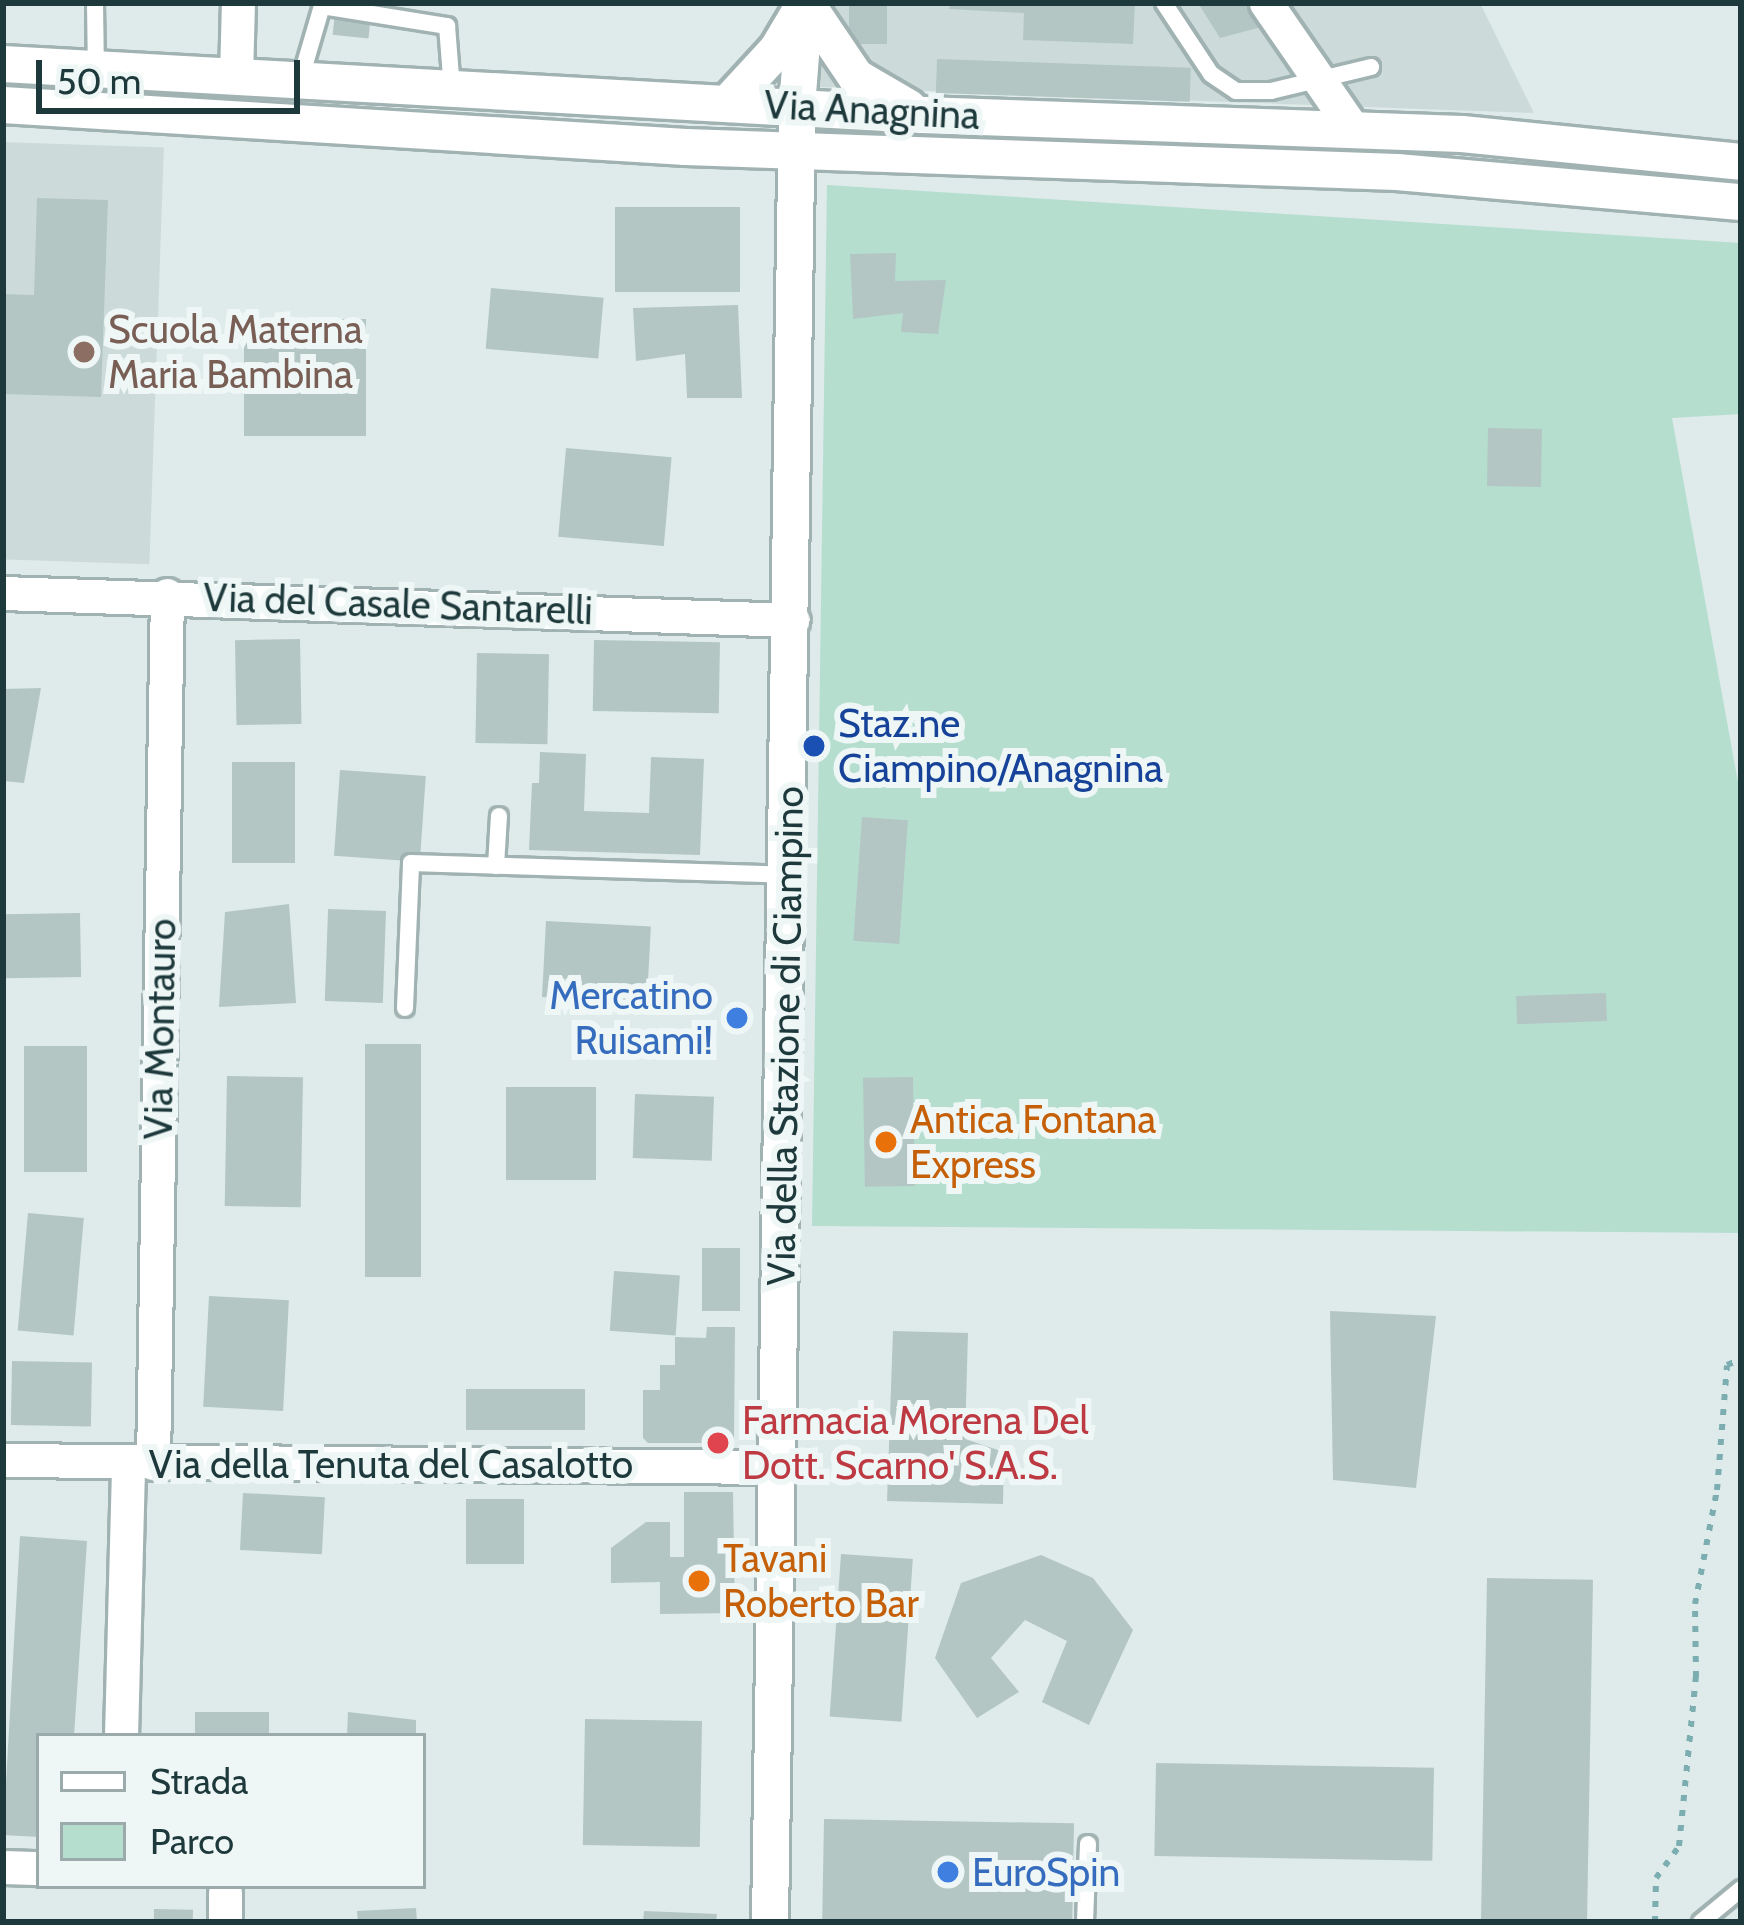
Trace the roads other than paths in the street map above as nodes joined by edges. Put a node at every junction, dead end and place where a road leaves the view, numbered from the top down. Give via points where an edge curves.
1 (95, 3) edge
2 (238, 3) edge
3 (806, 3) edge
4 (1164, 3) edge
5 (1266, 3) edge
6 (3, 64) edge
7 (1371, 68) dead end
8 (96, 70) junction
9 (236, 76) junction
10 (1319, 80) junction
11 (300, 81) junction
12 (452, 89) junction
13 (729, 102) junction
14 (3, 105) edge
15 (796, 107) junction
16 (923, 115) junction
17 (1353, 129) junction
18 (795, 151) junction
19 (1741, 161) edge
20 (1741, 202) edge
21 (3, 593) edge
22 (167, 595) junction
23 (793, 620) junction
24 (499, 816) dead end
25 (496, 866) junction
26 (789, 875) junction
27 (406, 1008) dead end
28 (3, 1460) edge
29 (141, 1463) junction
30 (778, 1467) junction
31 (121, 1733) edge
32 (1088, 1844) dead end
33 (3, 1867) edge
34 (36, 1868) edge
35 (1741, 1889) edge
36 (770, 1922) edge
37 (1085, 1922) edge
38 (1701, 1922) edge

1 - 8 lane
2 - 9 street
3 - 13 main road
3 - 15 main road, Via della Stazione di Ciampino
3 - 16 main road via 856,77
4 - 10 lane via 1224,85 1251,93
5 - 10 street
6 - 8 main road, Via Anagnina
7 - 10 lane
8 - 9 main road, Via Anagnina
9 - 11 main road, Via Anagnina
10 - 17 street
11 - 12 main road, Via Anagnina
11 - 12 lane via 322,6 447,26
12 - 13 main road, Via Anagnina
13 - 15 main road, Via Anagnina
14 - 18 main road, Via Anagnina
15 - 16 main road, Via Anagnina
15 - 18 main road, Via della Stazione di Ciampino
16 - 17 main road, Via Anagnina
17 - 19 main road, Via Anagnina
18 - 20 main road, Via Anagnina via 1397,172
18 - 23 main road, Via della Stazione di Ciampino
21 - 22 street, Via del Casale Santarelli
22 - 23 street, Via del Casale Santarelli
22 - 29 street, Via Montauro
23 - 26 main road, Via della Stazione di Ciampino
24 - 25 lane
25 - 26 lane
25 - 27 lane via 411,863
26 - 30 main road, Via della Stazione di Ciampino
28 - 29 street, Via della Tenuta del Casalotto
29 - 30 street, Via della Tenuta del Casalotto
29 - 31 street, Via Montauro
30 - 36 main road, Via della Stazione di Ciampino
32 - 37 lane
33 - 34 street
35 - 38 lane

